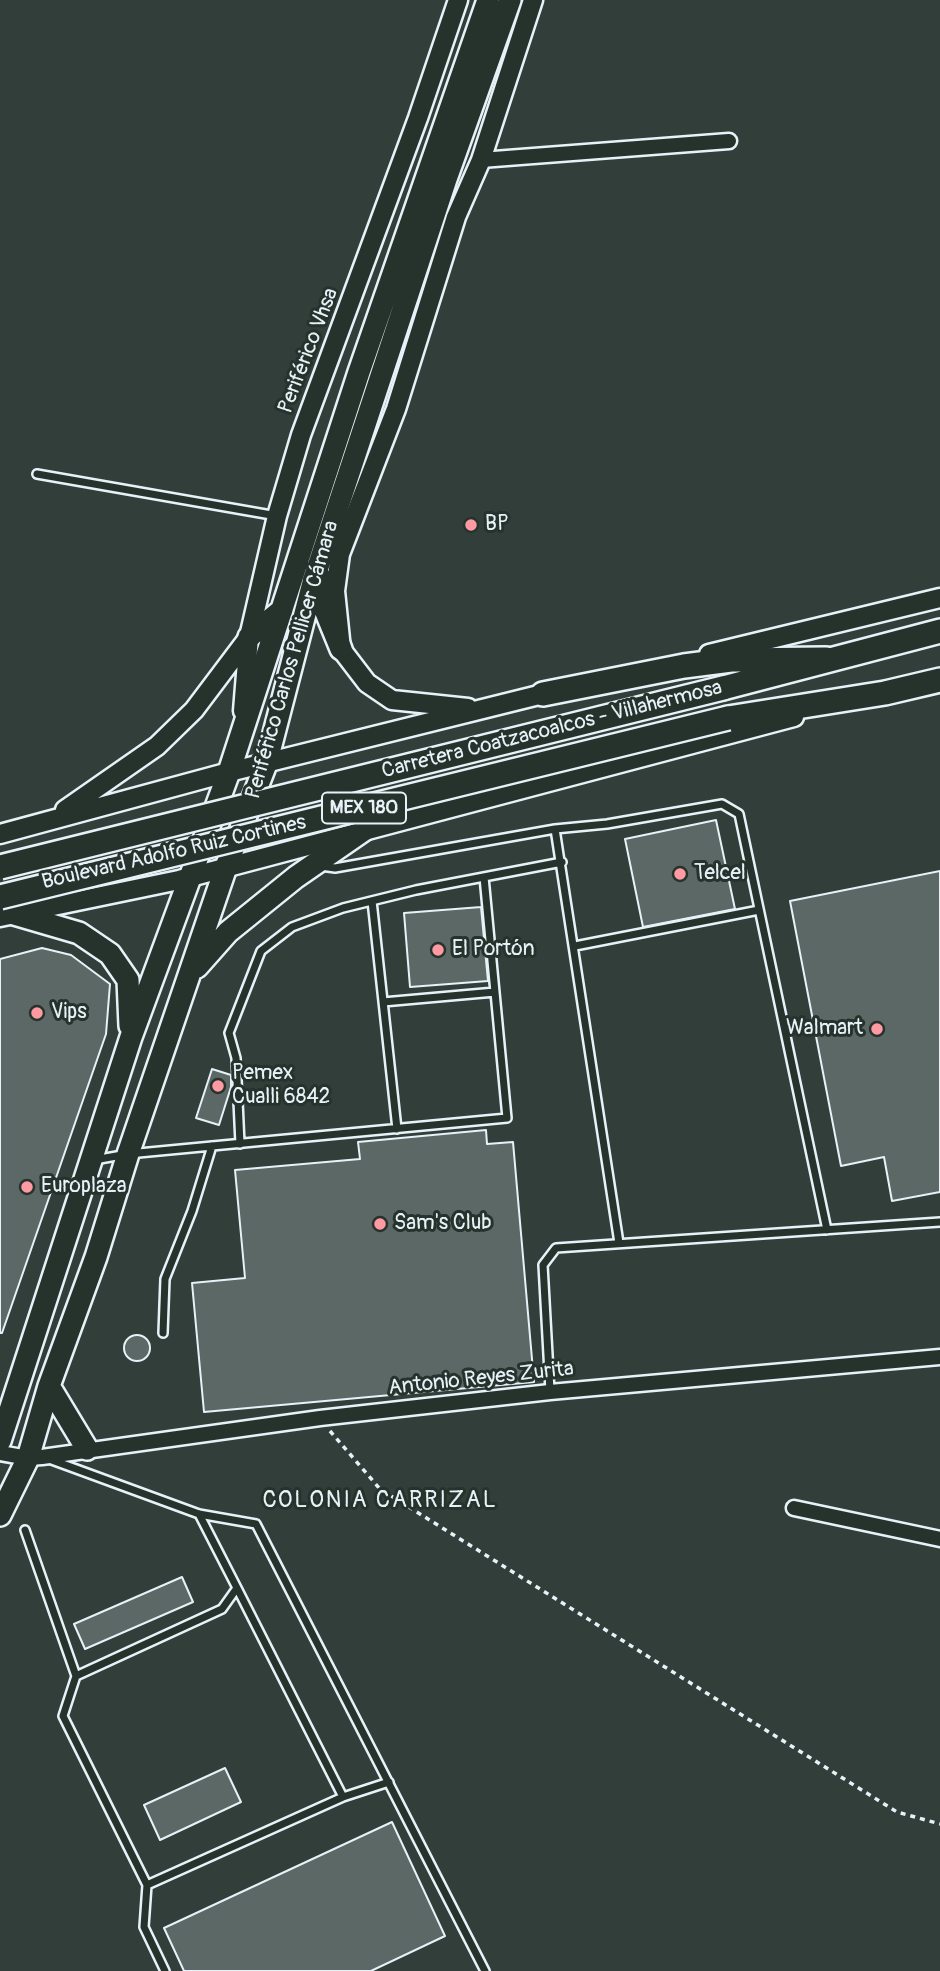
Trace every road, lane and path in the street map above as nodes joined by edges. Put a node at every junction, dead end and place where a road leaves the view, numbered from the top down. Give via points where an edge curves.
1 (458, 0) edge
2 (488, 0) edge
3 (510, 0) edge
4 (533, 0) edge
5 (729, 141) dead end
6 (481, 160) junction
7 (37, 474) dead end
8 (277, 516) junction
9 (319, 563) junction
10 (939, 599) edge
11 (282, 610) junction
12 (940, 631) edge
13 (249, 637) junction
14 (341, 649) junction
15 (826, 659) junction
16 (940, 680) edge
17 (885, 693) junction
18 (543, 694) junction
19 (482, 709) junction
20 (242, 727) junction
21 (266, 764) junction
22 (229, 772) junction
23 (50, 819) junction
24 (555, 829) junction
25 (364, 830) junction
26 (0, 834) edge
27 (562, 862) junction
28 (313, 865) junction
29 (0, 867) edge
30 (226, 867) junction
31 (189, 877) junction
32 (484, 877) junction
33 (372, 901) junction
34 (5, 909) edge
35 (759, 909) junction
36 (575, 946) junction
37 (189, 977) junction
38 (495, 992) junction
39 (383, 1002) junction
40 (131, 1037) junction
41 (397, 1129) junction
42 (240, 1143) junction
43 (212, 1146) junction
44 (128, 1154) junction
45 (91, 1161) junction
46 (940, 1222) edge
47 (827, 1230) junction
48 (619, 1244) junction
49 (163, 1333) dead end
50 (940, 1357) edge
51 (49, 1386) junction
52 (550, 1392) junction
53 (320, 1418) junction
54 (0, 1441) edge
55 (87, 1449) junction
56 (0, 1453) edge
57 (35, 1457) junction
58 (794, 1508) dead end
59 (199, 1514) junction
60 (0, 1515) edge
61 (25, 1530) dead end
62 (940, 1539) edge
63 (237, 1588) junction
64 (76, 1676) junction
65 (388, 1782) junction
66 (343, 1797) junction
67 (940, 1824) edge
68 (146, 1885) junction
69 (483, 1970) edge
70 (165, 1971) edge

1 - 8 street, Periférico Vhsa via 301,435
2 - 11 main road, Periférico Carlos Pellicer Cámara
3 - 9 main road, Periférico Carlos Pellicer Cámara
4 - 6 street
5 - 6 street
6 - 14 street via 456,217 396,408 340,554 335,591
7 - 8 lane
8 - 13 street, Periférico Vhsa
9 - 14 main road via 323,605
9 - 21 main road, Periférico Carlos Pellicer Cámara
10 - 18 street
11 - 13 main road
11 - 20 main road, Periférico Carlos Pellicer Cámara
12 - 15 highway, Carretera Coatzacoalcos - Villahermosa / MEX 180
13 - 20 street, Periférico Vhsa
13 - 23 street via 194,710 156,747
14 - 19 street via 367,683 392,701
15 - 18 highway via 731,660
15 - 29 highway, Carretera Coatzacoalcos - Villahermosa / MEX 180, bridge
16 - 17 highway, Carretera Coatzacoalcos - Villahermosa / MEX 180
17 - 25 street, Boulevard Adolfo Ruiz Cortines
17 - 34 highway, Carretera Coatzacoalcos - Villahermosa / MEX 180, bridge via 727,718
18 - 19 street
19 - 21 street
20 - 22 main road, Periférico Carlos Pellicer Cámara
21 - 22 street
21 - 30 main road, Periférico Carlos Pellicer Cámara
22 - 23 street
22 - 31 main road, Periférico Carlos Pellicer Cámara
23 - 26 street
24 - 27 lane
24 - 28 lane via 335,868
24 - 35 lane via 722,804 739,814
25 - 28 main road
25 - 30 street, Boulevard Adolfo Ruiz Cortines
27 - 32 lane
27 - 36 lane
28 - 37 main road via 228,932
30 - 31 street, Boulevard Adolfo Ruiz Cortines
30 - 37 main road, Periférico Carlos Pellicer Cámara
31 - 34 street, Boulevard Adolfo Ruiz Cortines
31 - 40 main road, Periférico Carlos Pellicer Cámara
32 - 33 lane
32 - 38 lane
33 - 39 lane
33 - 42 lane via 292,926 261,951 229,1033 236,1058
34 - 40 main road via 79,933 110,954 128,980
35 - 36 lane
35 - 47 lane
36 - 48 lane
37 - 44 main road, Periférico Carlos Pellicer Cámara
38 - 39 lane
38 - 41 lane via 507,1118
39 - 41 lane
40 - 45 main road, Periférico Carlos Pellicer Cámara
41 - 42 lane
42 - 43 lane
43 - 44 lane
43 - 49 lane via 165,1279
44 - 45 lane
44 - 51 main road, Periférico Carlos Pellicer Cámara
45 - 54 main road, Periférico Carlos Pellicer Cámara
46 - 47 lane
47 - 48 lane
48 - 52 lane via 556,1248 543,1265
50 - 52 street, Antonio Reyes Zurita
51 - 55 main road
51 - 57 main road, Periférico Carlos Pellicer Cámara
52 - 53 street, Antonio Reyes Zurita
53 - 55 street, Antonio Reyes Zurita
53 - 67 path via 380,1489 897,1812
55 - 57 street, Antonio Reyes Zurita
56 - 57 street
57 - 59 lane
57 - 60 main road, Periférico Carlos Pellicer Cámara
58 - 62 street
59 - 63 lane
59 - 65 lane via 256,1524
61 - 64 lane
63 - 64 lane via 222,1609
63 - 66 lane
64 - 68 lane via 63,1716
65 - 66 lane
65 - 69 lane
66 - 68 lane
68 - 70 lane via 144,1927

